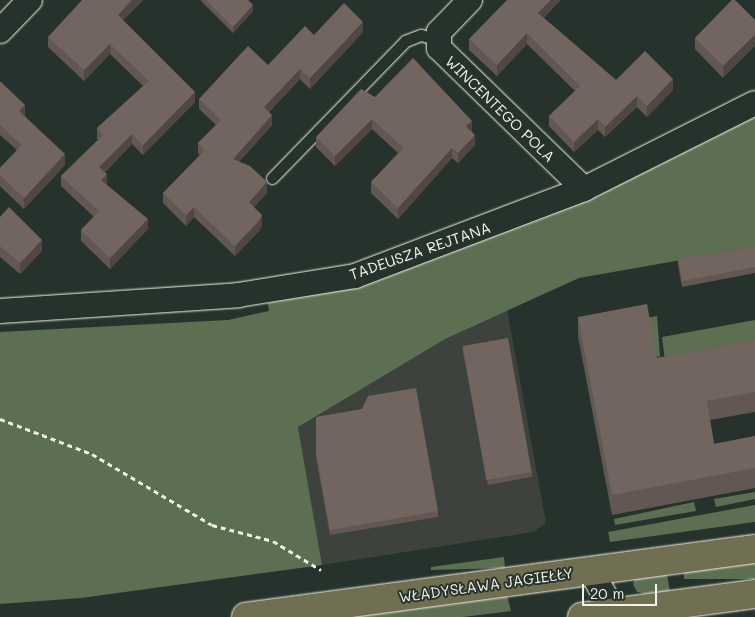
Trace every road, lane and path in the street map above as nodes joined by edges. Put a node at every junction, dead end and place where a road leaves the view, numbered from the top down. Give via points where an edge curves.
1 (30, 0) edge
2 (470, 0) edge
3 (0, 31) edge
4 (438, 40) junction
5 (755, 103) edge
6 (272, 178) dead end
7 (584, 189) junction
8 (0, 311) edge
9 (0, 419) edge
10 (755, 549) edge
11 (321, 570) dead end
12 (591, 571) junction
13 (755, 594) edge
14 (617, 614) edge
15 (246, 617) edge
16 (582, 617) edge
17 (586, 617) edge

1 - 3 street
2 - 4 street, WINCENTEGO POLA via 439,32
4 - 6 lane via 422,35 405,42
4 - 7 street, WINCENTEGO POLA via 443,55
5 - 7 street, TADEUSZA REJTANA
7 - 8 street, TADEUSZA REJTANA via 355,276 238,294
9 - 11 path via 92,454 212,525 273,541
10 - 12 main road, WŁADYSŁAWA JAGIEŁŁY
12 - 14 street
12 - 15 main road, WŁADYSŁAWA JAGIEŁŁY
12 - 17 street
13 - 14 main road
14 - 17 main road
16 - 17 main road

